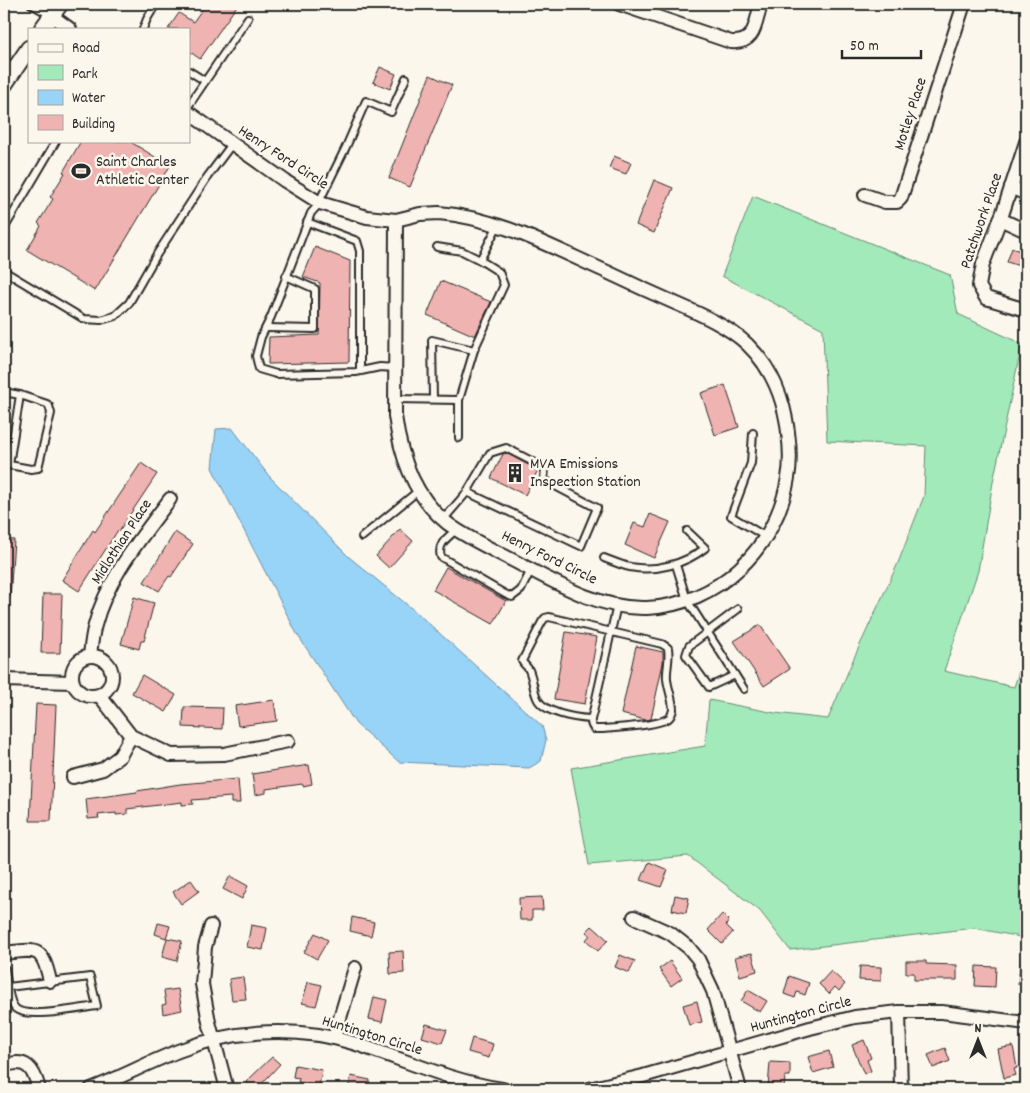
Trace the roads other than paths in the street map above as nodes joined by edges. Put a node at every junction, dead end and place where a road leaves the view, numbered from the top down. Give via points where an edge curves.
1 (32, 4) edge
2 (156, 4) edge
3 (620, 4) edge
4 (761, 4) edge
5 (964, 4) edge
6 (56, 10) edge
7 (248, 18) dead end
8 (43, 28) edge
9 (69, 28) edge
10 (143, 28) edge
11 (28, 49) edge
12 (190, 72) edge
13 (406, 78) dead end
14 (205, 81) junction
15 (4, 85) edge
16 (190, 104) edge
17 (190, 114) edge
18 (55, 142) edge
19 (1026, 142) edge
20 (232, 144) junction
21 (1011, 187) junction
22 (1026, 194) edge
23 (865, 195) dead end
24 (319, 202) junction
25 (1000, 219) junction
26 (396, 220) junction
27 (307, 222) junction
28 (498, 225) junction
29 (4, 230) edge
30 (1026, 231) edge
31 (437, 247) dead end
32 (480, 260) junction
33 (4, 271) edge
34 (286, 276) junction
35 (1026, 310) edge
36 (267, 328) junction
37 (474, 350) junction
38 (395, 368) junction
39 (360, 371) junction
40 (4, 392) edge
41 (20, 395) junction
42 (432, 398) junction
43 (395, 399) junction
44 (459, 400) junction
45 (753, 433) dead end
46 (459, 438) dead end
47 (6, 466) edge
48 (418, 491) junction
49 (467, 492) junction
50 (170, 498) dead end
51 (443, 520) junction
52 (456, 530) junction
53 (687, 531) dead end
54 (362, 537) dead end
55 (766, 537) junction
56 (604, 558) dead end
57 (676, 565) junction
58 (532, 570) junction
59 (688, 600) junction
60 (617, 605) junction
61 (738, 609) dead end
62 (611, 632) junction
63 (708, 632) junction
64 (90, 656) junction
65 (735, 675) junction
66 (4, 680) edge
67 (72, 682) junction
68 (744, 689) dead end
69 (100, 696) junction
70 (590, 719) junction
71 (130, 736) junction
72 (288, 741) dead end
73 (73, 777) dead end
74 (634, 918) dead end
75 (211, 926) dead end
76 (4, 953) edge
77 (354, 968) dead end
78 (4, 969) edge
79 (50, 981) junction
80 (8, 987) junction
81 (899, 1012) junction
82 (1026, 1022) edge
83 (334, 1038) junction
84 (214, 1040) junction
85 (729, 1051) junction
86 (4, 1066) edge
87 (447, 1083) edge
88 (39, 1089) edge
89 (91, 1089) edge
90 (227, 1089) edge
91 (502, 1089) edge
92 (589, 1089) edge
93 (740, 1089) edge
94 (901, 1089) edge

1 - 6 lane
2 - 10 lane
3 - 4 street via 738,43 751,36
5 - 23 street, Motley Place via 901,198 897,202 886,202
6 - 8 street
6 - 9 street
7 - 14 lane
11 - 15 street
12 - 14 lane
13 - 24 lane via 391,112 366,101
14 - 16 lane
17 - 20 street, Henry Ford Circle
18 - 29 lane
19 - 21 street, Patchwork Place
20 - 24 street, Henry Ford Circle
20 - 33 lane via 157,254 129,304 115,316 101,320 84,319
21 - 22 street
21 - 25 street, Patchwork Place
24 - 26 street, Henry Ford Circle via 367,217
24 - 27 lane
25 - 30 street
25 - 35 street, Patchwork Place via 983,264 979,286 986,298
26 - 28 street, Henry Ford Circle via 439,213
26 - 38 street, Henry Ford Circle
27 - 34 lane
27 - 39 lane via 357,241 360,251
28 - 32 lane
28 - 55 street, Henry Ford Circle via 694,312 734,334 766,366 784,408 790,465 784,498
31 - 32 lane via 462,251
32 - 37 lane via 498,272 504,285
34 - 36 lane
34 - 36 lane via 315,289 315,328
36 - 39 lane via 260,337 256,356 259,369 276,374
37 - 42 lane via 432,340
37 - 44 lane
38 - 39 lane
38 - 43 street, Henry Ford Circle
40 - 41 lane
41 - 47 lane
41 - 47 lane via 47,404 51,413 38,468
42 - 43 lane
42 - 44 lane
43 - 48 street, Henry Ford Circle via 398,438
44 - 46 lane
45 - 55 lane via 750,463 731,516
48 - 51 street, Henry Ford Circle
48 - 54 lane
49 - 49 lane via 581,546 597,508 544,480 545,468 506,448 490,453
49 - 51 lane
50 - 64 street, Midlothian Place via 103,600 94,626
51 - 52 street, Henry Ford Circle
52 - 58 street, Henry Ford Circle
52 - 58 lane via 441,543 441,557 505,594 512,597 520,590
53 - 57 lane via 705,548
55 - 59 street, Henry Ford Circle via 735,573 706,593
56 - 57 lane via 631,567
57 - 59 lane
58 - 60 street, Henry Ford Circle via 589,597
59 - 60 street, Henry Ford Circle via 648,608
59 - 63 lane
60 - 62 lane
61 - 63 lane
62 - 70 lane
62 - 70 lane via 545,618 522,661 528,669 537,699 546,708 574,718
62 - 70 lane via 668,648 670,662 666,677 673,708 668,719 650,724 594,729
63 - 65 lane
63 - 65 lane via 689,646 686,655 709,687
64 - 67 street via 76,664 72,670
64 - 69 street via 102,659 111,669 111,683
65 - 68 lane
66 - 67 street
67 - 69 street via 80,694
69 - 71 street
71 - 72 street via 171,755 224,754
71 - 73 street via 120,756 102,769
74 - 85 street via 675,936 698,959 713,991
75 - 84 street via 205,947 202,984
76 - 79 street via 37,952 46,962
77 - 83 street
78 - 80 lane
79 - 80 lane
79 - 80 lane via 90,977 97,1006 24,1013 11,1002
81 - 82 street, Huntington Circle via 958,1014
81 - 85 street, Huntington Circle via 837,1020
81 - 94 street
83 - 84 street, Huntington Circle via 273,1032
83 - 87 street, Huntington Circle
84 - 89 street, Huntington Circle via 183,1049
84 - 90 street
85 - 92 street, Huntington Circle
85 - 93 street
86 - 88 street via 21,1063 28,1066
87 - 91 street, Huntington Circle

